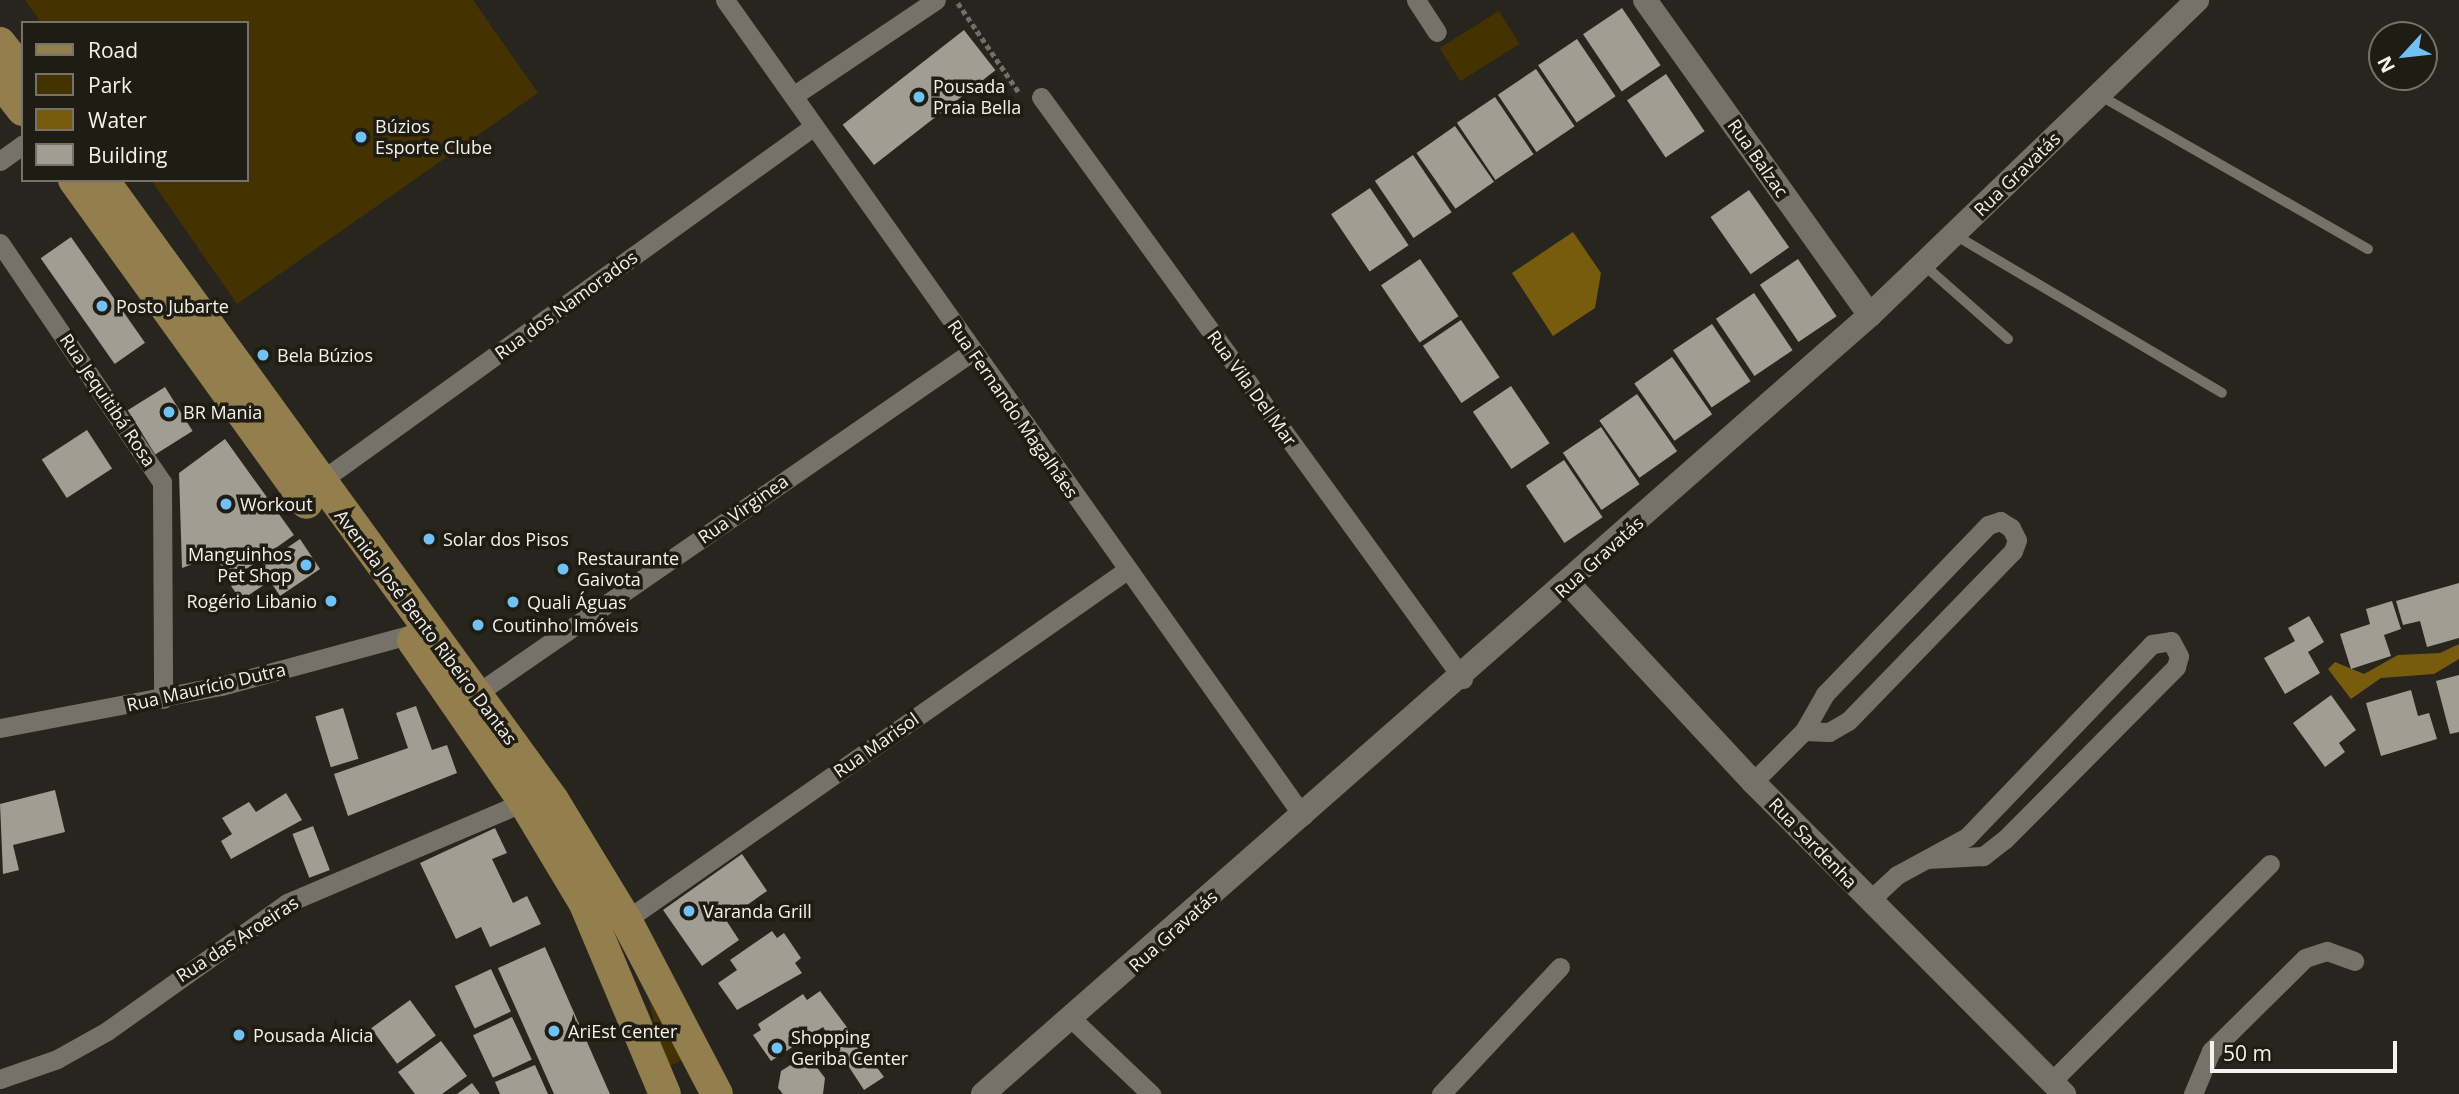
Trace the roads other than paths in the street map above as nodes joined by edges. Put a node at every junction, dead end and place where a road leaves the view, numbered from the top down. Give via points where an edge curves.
1 (725, 0) edge
2 (936, 0) edge
3 (1416, 0) edge
4 (1645, 0) edge
5 (2197, 0) edge
6 (1437, 32) dead end
7 (0, 43) edge
8 (21, 69) edge
9 (0, 81) edge
10 (2099, 95) junction
11 (793, 96) junction
12 (1041, 97) road end
13 (21, 107) edge
14 (814, 126) junction
15 (21, 145) edge
16 (0, 161) edge
17 (75, 182) edge
18 (104, 182) edge
19 (1954, 235) junction
20 (0, 243) edge
21 (2368, 249) dead end
22 (1923, 264) junction
23 (1870, 315) junction
24 (2008, 339) dead end
25 (973, 351) junction
26 (2222, 393) dead end
27 (318, 483) junction
28 (1127, 570) junction
29 (1569, 584) junction
30 (409, 635) junction
31 (1463, 679) junction
32 (479, 692) junction
33 (163, 699) junction
34 (0, 728) edge
35 (1804, 731) junction
36 (1753, 782) junction
37 (524, 802) junction
38 (1303, 816) junction
39 (1927, 859) junction
40 (2270, 864) dead end
41 (1870, 901) junction
42 (626, 920) junction
43 (2354, 961) dead end
44 (1560, 967) dead end
45 (1073, 1020) junction
46 (0, 1079) edge
47 (713, 1084) edge
48 (2057, 1088) edge
49 (664, 1092) edge
50 (983, 1094) edge
51 (1151, 1094) edge
52 (1441, 1094) edge
53 (2193, 1094) edge

1 - 11 street, Rua Fernando Magalhães
2 - 11 street
3 - 6 street
4 - 23 street, Rua Balzac
5 - 10 street, Rua Gravatás
7 - 8 main road
9 - 13 main road
10 - 19 street, Rua Gravatás
10 - 21 lane
11 - 14 street, Rua Fernando Magalhães
12 - 31 street, Rua Vila Del Mar
14 - 25 street, Rua Fernando Magalhães
14 - 27 street, Rua dos Namorados
15 - 16 street
17 - 30 main road, Avenida José Bento Ribeiro Dantas
18 - 27 main road, Avenida José Bento Ribeiro Dantas
19 - 22 street, Rua Gravatás
19 - 26 lane
20 - 33 street, Rua Jequitibá Rosa via 162,482
22 - 23 street, Rua Gravatás
22 - 24 lane
23 - 29 street, Rua Gravatás
25 - 28 street, Rua Fernando Magalhães
25 - 32 street, Rua Virginea
27 - 32 main road, Avenida José Bento Ribeiro Dantas
28 - 38 street, Rua Fernando Magalhães
28 - 42 street, Rua Marisol
29 - 31 street, Rua Gravatás
29 - 36 street, Rua Sardenha
30 - 33 street, Rua Maurício Dutra
30 - 37 main road, Avenida José Bento Ribeiro Dantas
31 - 38 street, Rua Gravatás
32 - 42 main road, Avenida José Bento Ribeiro Dantas
33 - 34 street, Rua Maurício Dutra
35 - 35 street via 1829,732 1848,721 2012,551 2017,540 2011,528 2000,521 1988,525 1825,694
35 - 36 street
36 - 41 street, Rua Sardenha
37 - 46 street, Rua das Aroeiras via 287,903 107,1031 57,1059
37 - 49 main road, Avenida José Bento Ribeiro Dantas via 591,916
38 - 45 street, Rua Gravatás
39 - 39 street via 1983,856 2005,839 2176,667 2179,656 2171,641 2152,644 1984,821
39 - 41 street via 1897,875
40 - 48 street
41 - 48 street, Rua Sardenha
42 - 47 main road, Avenida José Bento Ribeiro Dantas
43 - 53 street via 2327,951 2305,958 2211,1051
44 - 52 street
45 - 50 street, Rua Gravatás
45 - 51 street
47 - 49 main road via 680,1074

